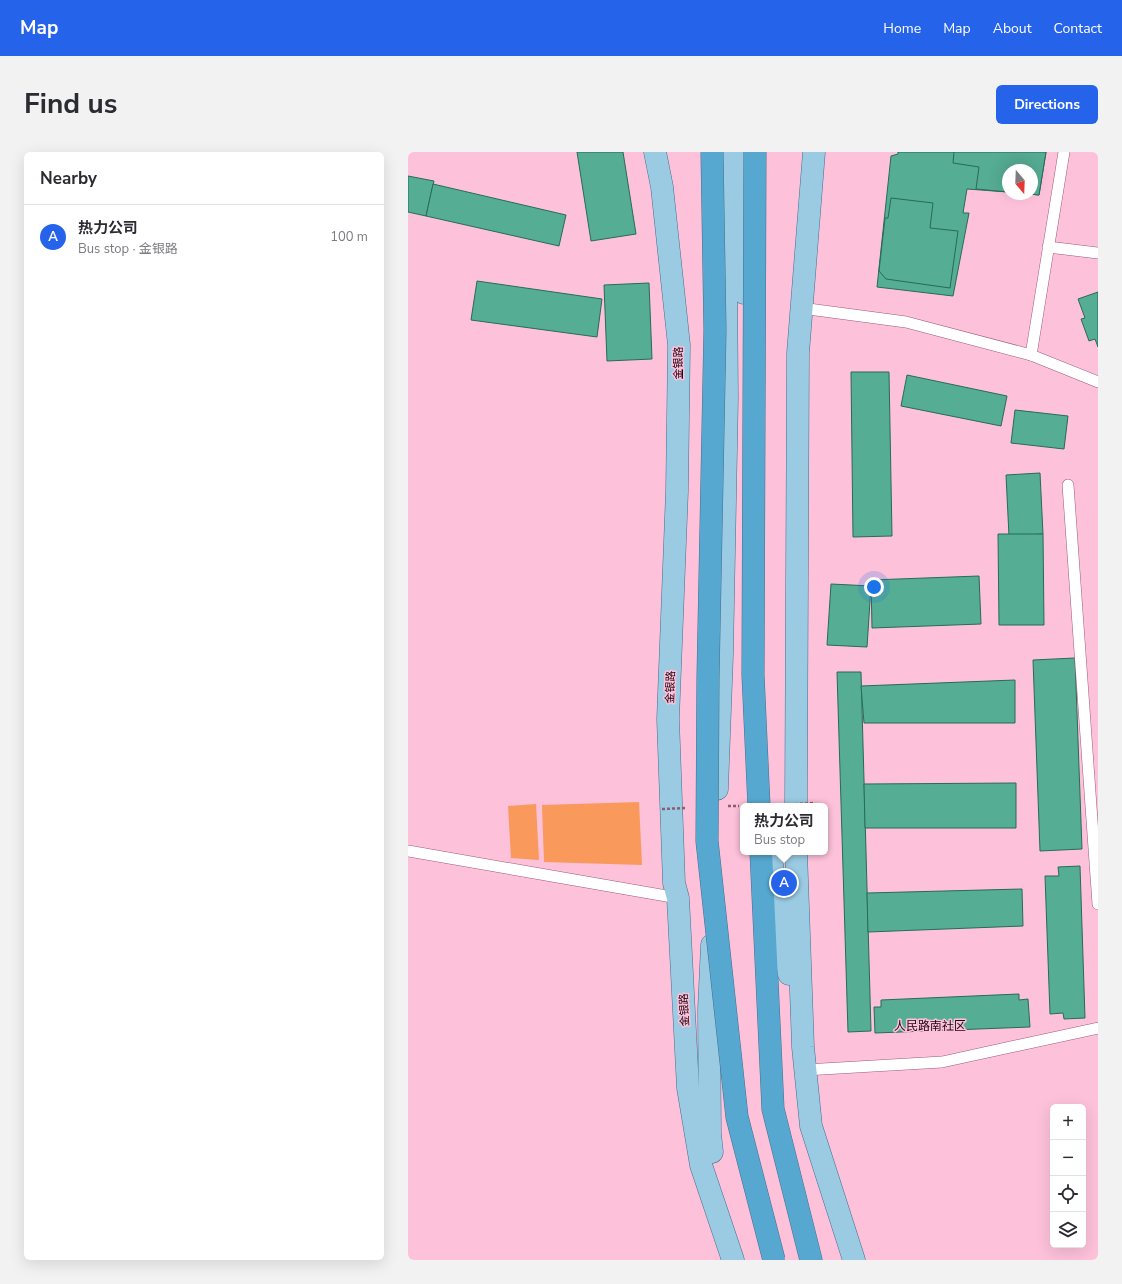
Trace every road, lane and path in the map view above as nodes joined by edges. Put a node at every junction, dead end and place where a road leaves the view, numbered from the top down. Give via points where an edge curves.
1 (655, 152) edge
2 (712, 152) edge
3 (725, 152) edge
4 (744, 152) edge
5 (755, 152) edge
6 (814, 152) edge
7 (1064, 152) edge
8 (1048, 247) junction
9 (1098, 253) edge
10 (801, 308) junction
11 (1031, 355) junction
12 (1098, 382) edge
13 (1068, 485) dead end
14 (759, 803) edge
15 (766, 803) edge
16 (796, 803) edge
17 (408, 851) edge
18 (761, 855) edge
19 (770, 855) edge
20 (796, 855) edge
21 (678, 898) junction
22 (1098, 904) edge
23 (1098, 1028) edge
24 (805, 1070) junction
25 (719, 1219) junction
26 (733, 1260) edge
27 (774, 1260) edge
28 (811, 1260) edge
29 (854, 1260) edge

1 - 21 main road, 金银路 via 662,187 679,345 677,491 668,719 674,883
2 - 27 highway, bridge via 716,330 708,669 707,841 737,1117
3 - 25 main road, 金银路 via 728,398 709,1009 710,1134
4 - 15 main road via 746,443
5 - 14 highway, bridge via 753,675
6 - 10 main road
7 - 8 lane
8 - 9 lane
8 - 11 lane
10 - 11 lane via 906,322
10 - 16 main road via 798,361
11 - 12 lane
13 - 22 lane
17 - 21 lane
18 - 28 highway via 773,1109
19 - 24 main road
20 - 24 main road
21 - 25 main road, 金银路 via 688,1088 701,1164
23 - 24 lane via 942,1062
24 - 29 main road via 811,1126
25 - 26 main road, 金银路

